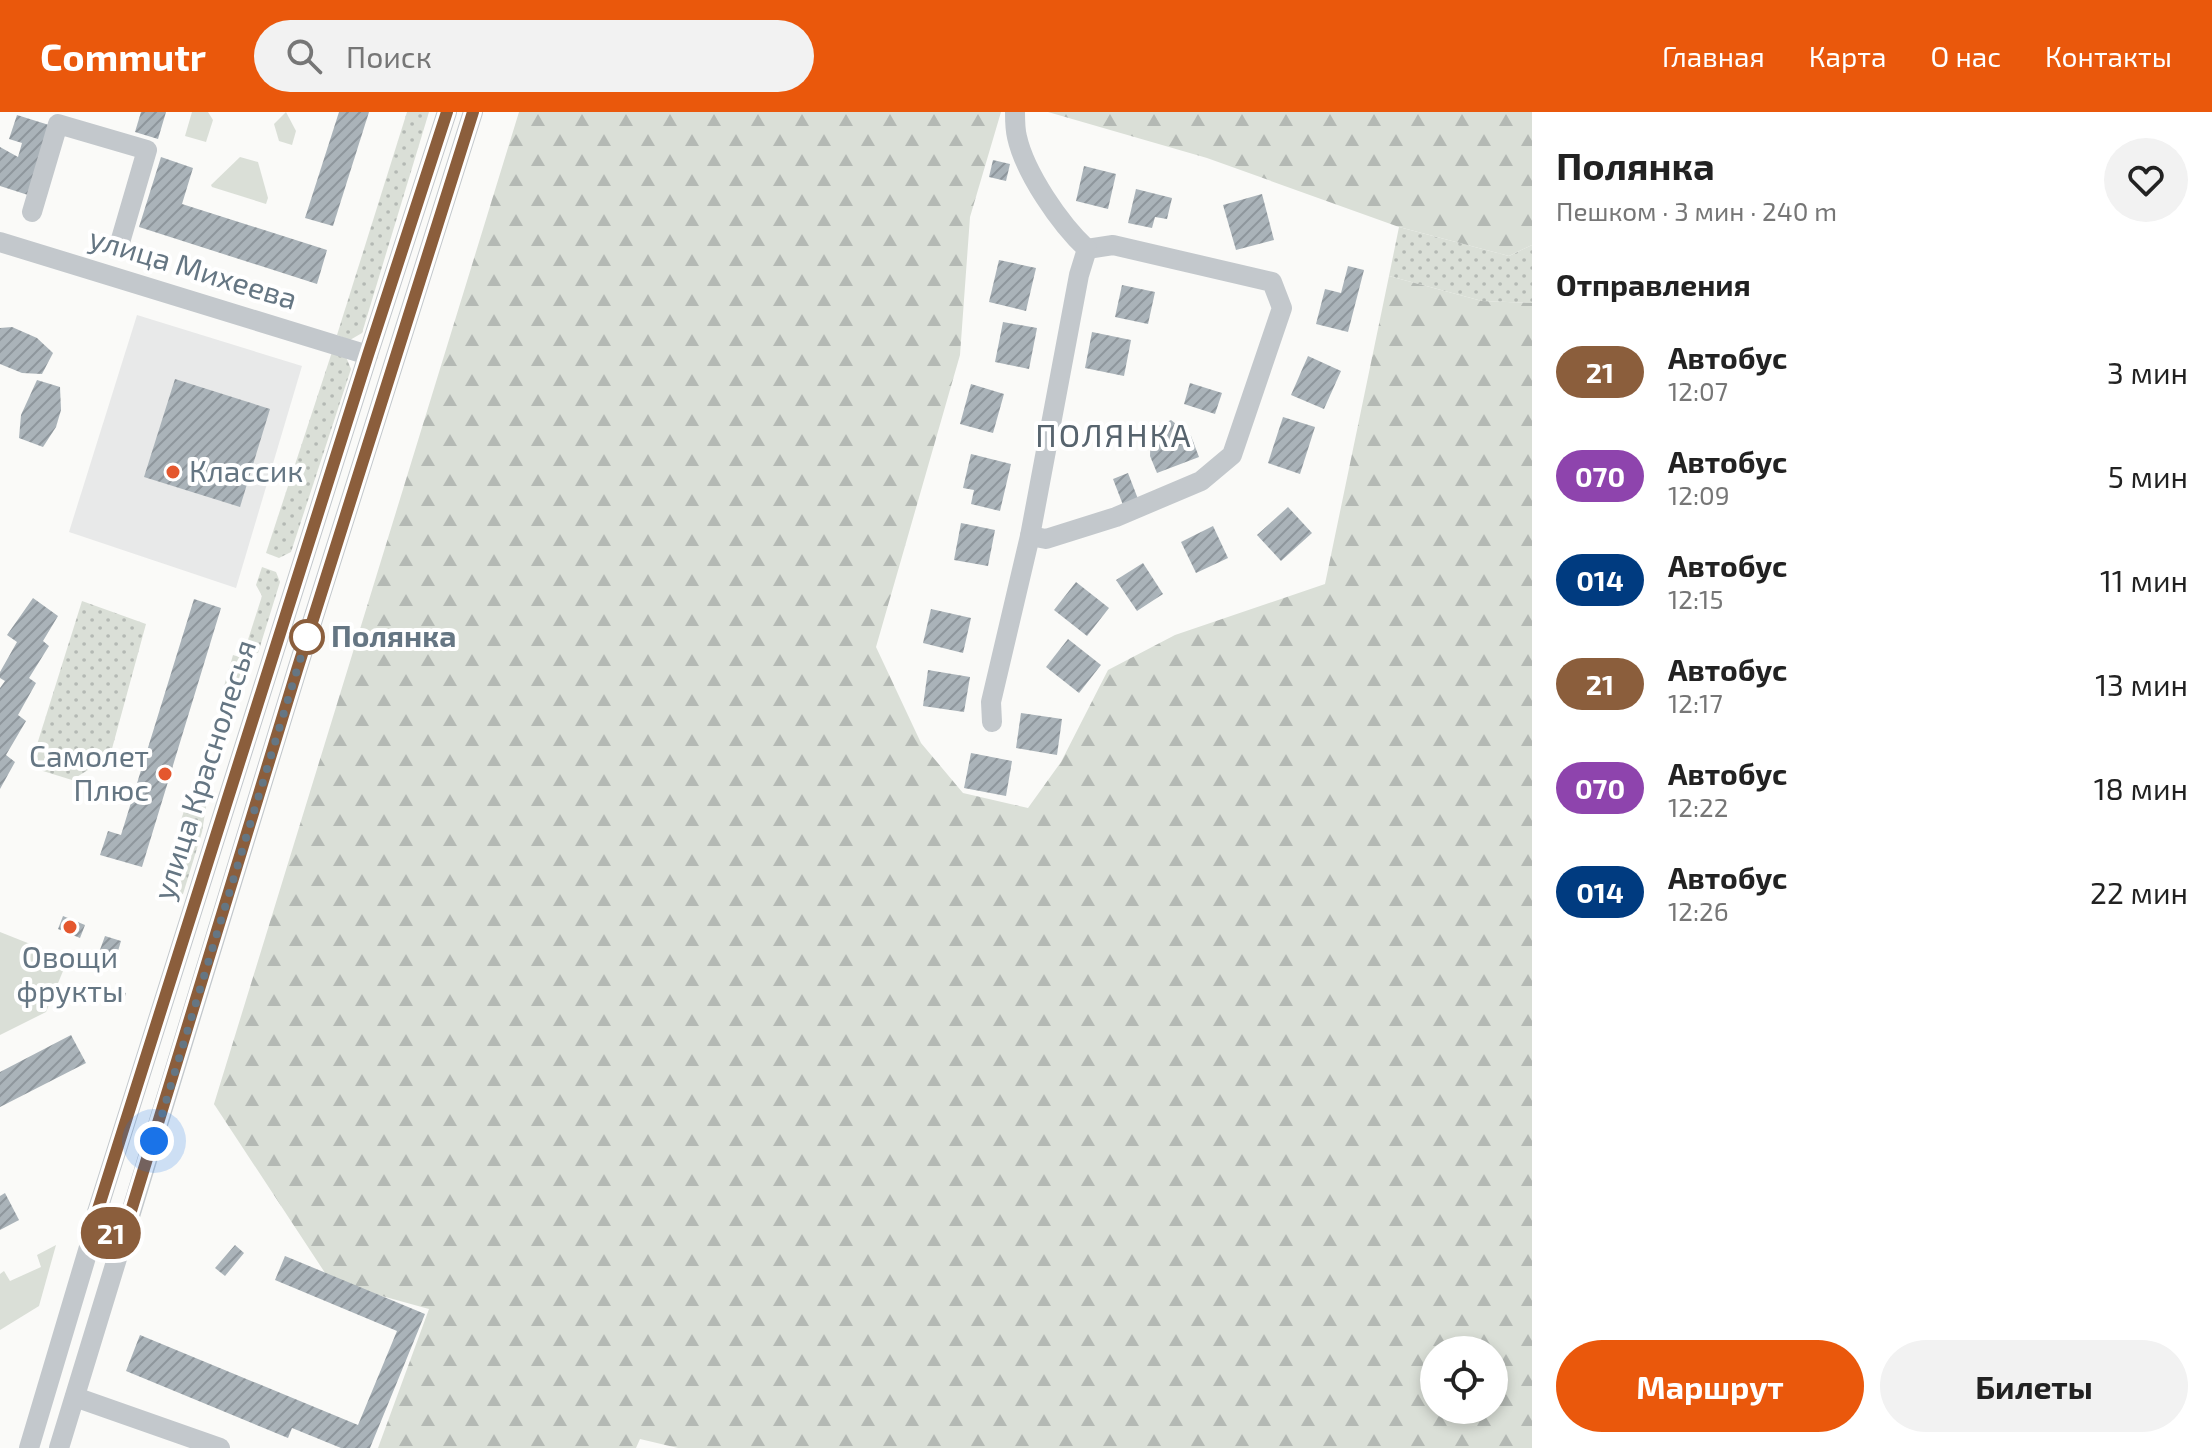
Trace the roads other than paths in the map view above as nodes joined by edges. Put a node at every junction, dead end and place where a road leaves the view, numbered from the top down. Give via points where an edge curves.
1 (447, 112) edge
2 (473, 112) edge
3 (1015, 112) edge
4 (32, 212) dead end
5 (121, 239) dead end
6 (0, 242) edge
7 (1087, 249) junction
8 (368, 355) junction
9 (1030, 536) junction
10 (992, 722) dead end
11 (92, 1228) junction
12 (123, 1237) junction
13 (75, 1397) junction
14 (29, 1448) edge
15 (59, 1448) edge
16 (220, 1448) edge

1 - 8 street, улица Краснолесья
2 - 12 street, улица Краснолесья
3 - 7 street via 1028,166 1070,233
4 - 5 street via 58,124 147,150
6 - 8 street, улица Михеева
7 - 9 street
7 - 9 street via 1113,245 1272,282 1282,308 1232,455 1201,481 1116,517 1046,539
8 - 11 street, улица Краснолесья
9 - 10 street via 991,702
11 - 12 street
11 - 14 street, улица Краснолесья
12 - 13 street, улица Краснолесья
13 - 15 street, улица Краснолесья
13 - 16 street

